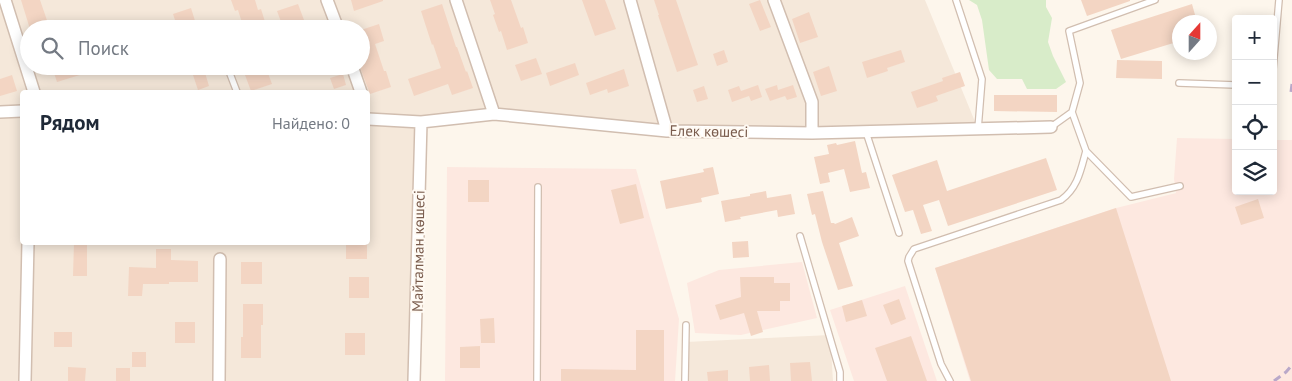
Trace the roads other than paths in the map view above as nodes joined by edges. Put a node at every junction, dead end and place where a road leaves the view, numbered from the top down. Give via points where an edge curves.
1 (5, 0) edge
2 (328, 0) edge
3 (456, 0) edge
4 (630, 0) edge
5 (775, 0) edge
6 (956, 0) edge
7 (1155, 0) edge
8 (1280, 0) edge
9 (335, 20) edge
10 (20, 48) edge
11 (1274, 60) edge
12 (29, 75) edge
13 (230, 75) edge
14 (355, 75) edge
15 (1179, 82) dead end
16 (1232, 85) edge
17 (33, 90) edge
18 (236, 90) edge
19 (360, 90) edge
20 (20, 111) edge
21 (0, 112) edge
22 (1072, 112) junction
23 (494, 114) junction
24 (370, 116) edge
25 (421, 122) junction
26 (1051, 127) joint
27 (978, 129) junction
28 (667, 131) junction
29 (866, 132) junction
30 (812, 133) junction
31 (1086, 151) junction
32 (1180, 186) dead end
33 (538, 187) dead end
34 (899, 233) dead end
35 (800, 236) dead end
36 (28, 245) edge
37 (220, 259) dead end
38 (686, 324) dead end
39 (25, 381) edge
40 (218, 381) edge
41 (414, 381) edge
42 (536, 381) edge
43 (685, 381) edge
44 (840, 381) edge
45 (950, 381) edge

1 - 10 street
2 - 9 street
3 - 23 street
4 - 28 street
5 - 30 street via 812,102
6 - 27 lane via 982,79
7 - 22 lane via 1069,31 1080,83
8 - 11 lane
12 - 17 street
13 - 18 lane
14 - 19 street
15 - 16 lane
20 - 21 street
22 - 26 lane
22 - 31 lane
23 - 25 street, Елек көшесі
23 - 28 street, Елек көшесі
24 - 25 street, Елек көшесі
25 - 41 street, Майталман көшесі
26 - 27 street, Елек көшесі
27 - 29 street, Елек көшесі
28 - 30 street, Елек көшесі
29 - 30 street, Елек көшесі
29 - 34 lane
31 - 32 lane via 1131,196
31 - 45 lane via 1076,184 1061,200 914,249 909,256 941,364
33 - 42 lane
35 - 44 lane
36 - 39 street
37 - 40 street
38 - 43 lane

